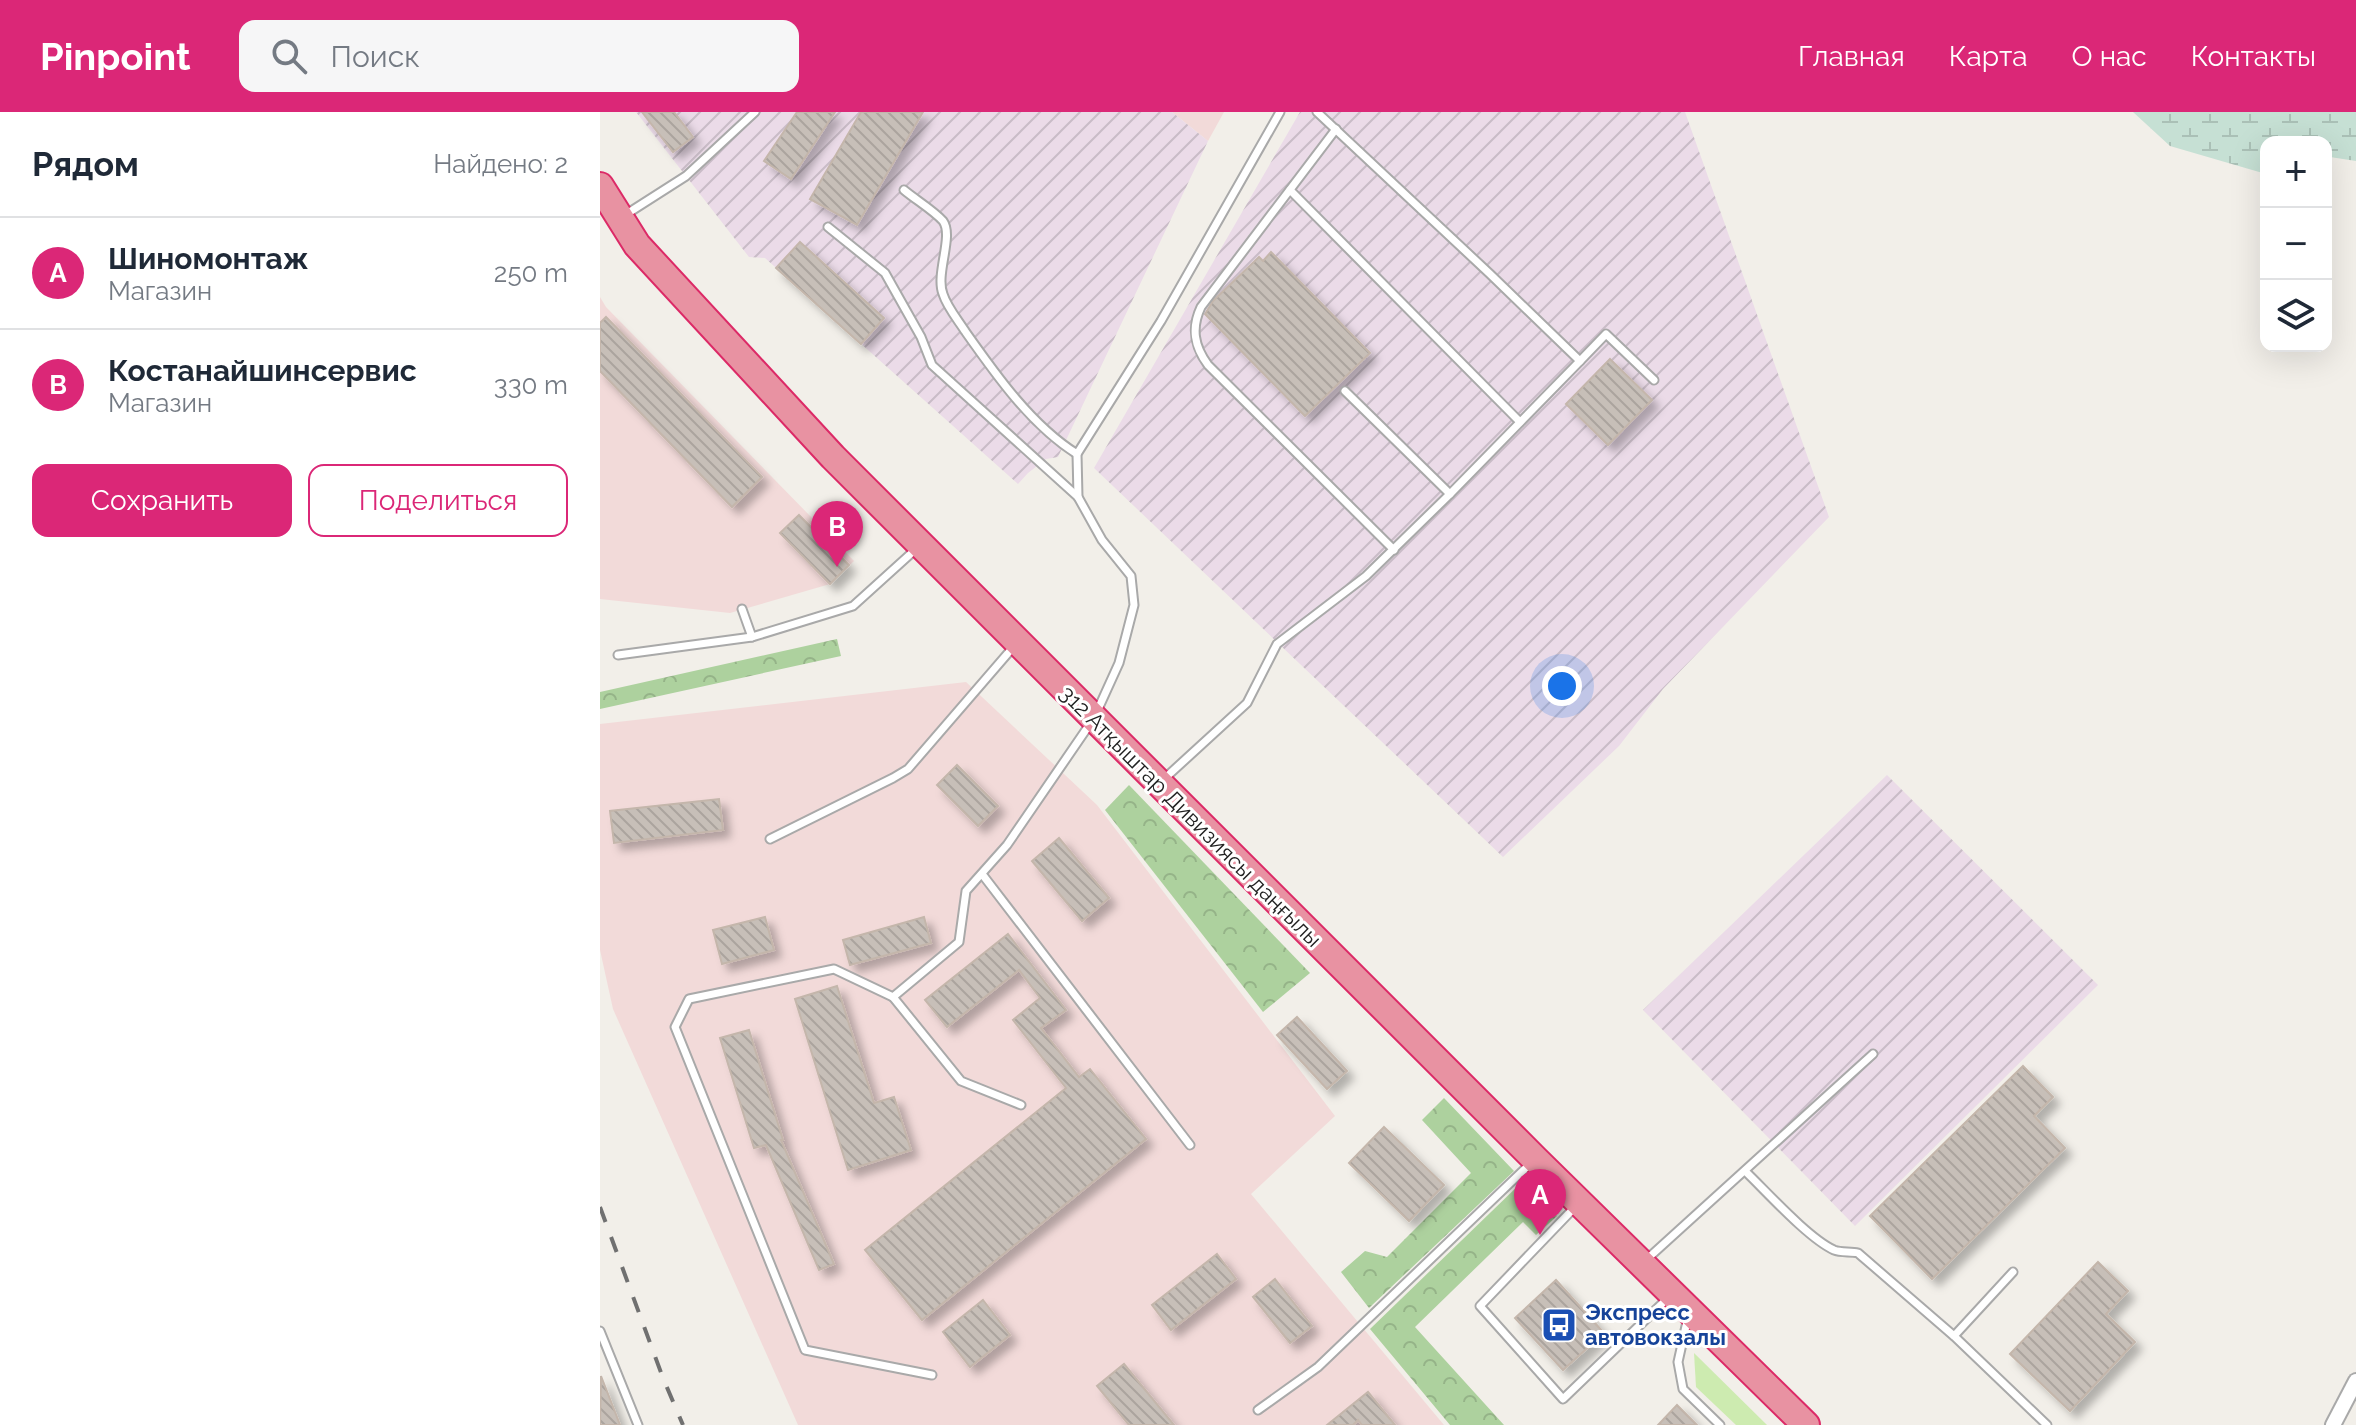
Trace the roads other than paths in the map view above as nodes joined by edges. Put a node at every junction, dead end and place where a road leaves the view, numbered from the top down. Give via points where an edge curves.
1 (755, 112) edge
2 (1280, 112) edge
3 (1317, 112) edge
4 (1336, 129) junction
5 (600, 186) edge
6 (904, 190) dead end
7 (1290, 190) junction
8 (620, 218) junction
9 (828, 227) dead end
10 (1580, 361) junction
11 (1654, 380) dead end
12 (1345, 391) dead end
13 (1520, 422) junction
14 (1077, 454) junction
15 (1450, 494) junction
16 (1078, 497) junction
17 (920, 545) junction
18 (1394, 550) junction
19 (742, 609) dead end
20 (752, 637) junction
21 (1017, 643) junction
22 (618, 655) dead end
23 (1094, 718) junction
24 (1159, 783) junction
25 (770, 839) dead end
26 (982, 874) junction
27 (893, 997) junction
28 (1873, 1054) dead end
29 (1021, 1105) dead end
30 (1190, 1145) dead end
31 (1535, 1159) junction
32 (1745, 1171) junction
33 (1580, 1203) junction
34 (1641, 1264) junction
35 (2013, 1272) dead end
36 (1680, 1303) junction
37 (600, 1331) edge
38 (1954, 1336) junction
39 (932, 1375) dead end
40 (2356, 1381) edge
41 (1258, 1410) dead end
42 (638, 1425) edge
43 (1720, 1425) edge
44 (1806, 1425) edge
45 (2047, 1425) edge
46 (2333, 1425) edge

1 - 8 lane via 686,176
2 - 14 lane via 1161,321
3 - 4 lane
4 - 7 lane
4 - 10 lane
5 - 8 highway, 312 Атқыштар Дивизиясы даңғылы
6 - 14 lane via 944,222 940,278 953,313 1020,403
7 - 13 lane
7 - 18 lane via 1201,307 1195,319 1196,343 1208,365
8 - 17 highway, 312 Атқыштар Дивизиясы даңғылы via 647,256
9 - 16 lane via 885,273 932,365
10 - 11 lane via 1606,334
10 - 13 lane
12 - 15 lane
13 - 15 lane
14 - 16 lane
15 - 18 lane
16 - 23 lane via 1102,540 1131,576 1134,605 1119,663
17 - 20 lane via 853,606
17 - 21 highway, 312 Атқыштар Дивизиясы даңғылы
18 - 24 lane via 1277,644 1247,703
19 - 20 lane
20 - 22 lane
21 - 23 highway, 312 Атқыштар Дивизиясы даңғылы
21 - 25 lane via 908,769
23 - 24 highway, 312 Атқыштар Дивизиясы даңғылы
23 - 26 lane
24 - 31 highway, 312 Атқыштар Дивизиясы даңғылы
26 - 27 lane via 966,891 959,942
26 - 30 lane
27 - 29 lane via 961,1081
27 - 39 lane via 834,969 689,999 675,1027 805,1350
28 - 32 lane
31 - 33 highway, 312 Атқыштар Дивизиясы даңғылы
31 - 41 lane via 1318,1367
32 - 34 lane
32 - 38 lane via 1812,1234 1836,1251 1858,1253
33 - 34 highway, 312 Атқыштар Дивизиясы даңғылы
33 - 36 lane via 1480,1306 1563,1399
34 - 36 highway, 312 Атқыштар Дивизиясы даңғылы
35 - 38 lane
36 - 43 lane via 1678,1362 1683,1389
36 - 44 highway, 312 Атқыштар Дивизиясы даңғылы
37 - 42 lane
38 - 45 lane
40 - 46 street

